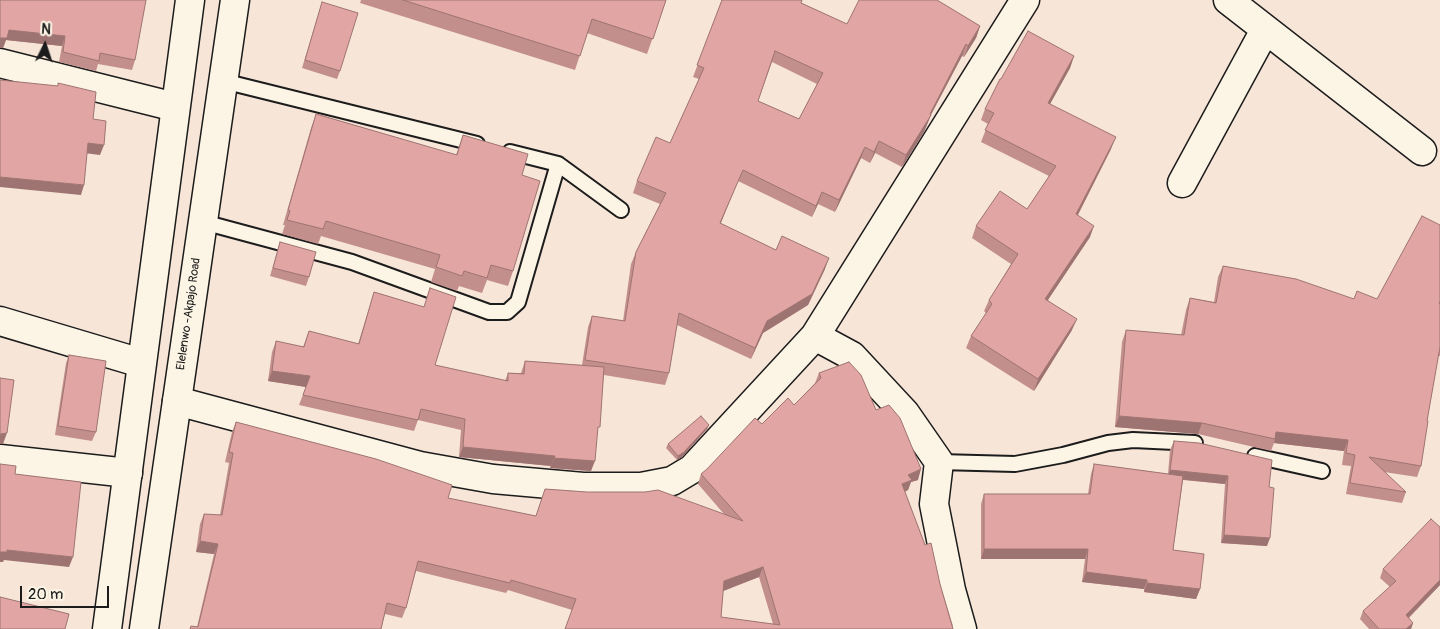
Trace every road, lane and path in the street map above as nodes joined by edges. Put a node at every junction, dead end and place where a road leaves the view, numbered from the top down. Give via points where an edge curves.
1 (190, 0) edge
2 (235, 0) edge
3 (1025, 0) edge
4 (1228, 0) edge
5 (1265, 30) junction
6 (0, 63) edge
7 (223, 81) junction
8 (175, 107) junction
9 (1422, 151) dead end
10 (558, 164) junction
11 (1182, 183) dead end
12 (621, 210) dead end
13 (203, 222) junction
14 (0, 321) edge
15 (816, 336) junction
16 (141, 363) junction
17 (177, 401) junction
18 (1207, 446) edge
19 (1245, 454) edge
20 (0, 459) edge
21 (939, 462) junction
22 (1322, 471) dead end
23 (128, 473) junction
24 (107, 629) edge
25 (144, 629) edge
26 (962, 629) edge

1 - 8 street
2 - 7 street, Elelenwo -Akpajo Road
3 - 15 street
4 - 5 street
5 - 9 street
5 - 11 street
6 - 8 street
7 - 10 lane
7 - 13 street, Elelenwo -Akpajo Road
8 - 16 street
10 - 12 lane
10 - 13 lane via 518,302 507,312 489,312 352,262
13 - 17 street, Elelenwo -Akpajo Road
14 - 16 street
15 - 17 street via 692,469 672,481 641,487 583,487 493,479 429,468
15 - 21 street via 852,356 905,413
16 - 23 street
17 - 25 street, Elelenwo -Akpajo Road
18 - 21 lane via 1134,440 1015,464
19 - 22 lane
20 - 23 street
21 - 26 street via 934,504
23 - 24 street

